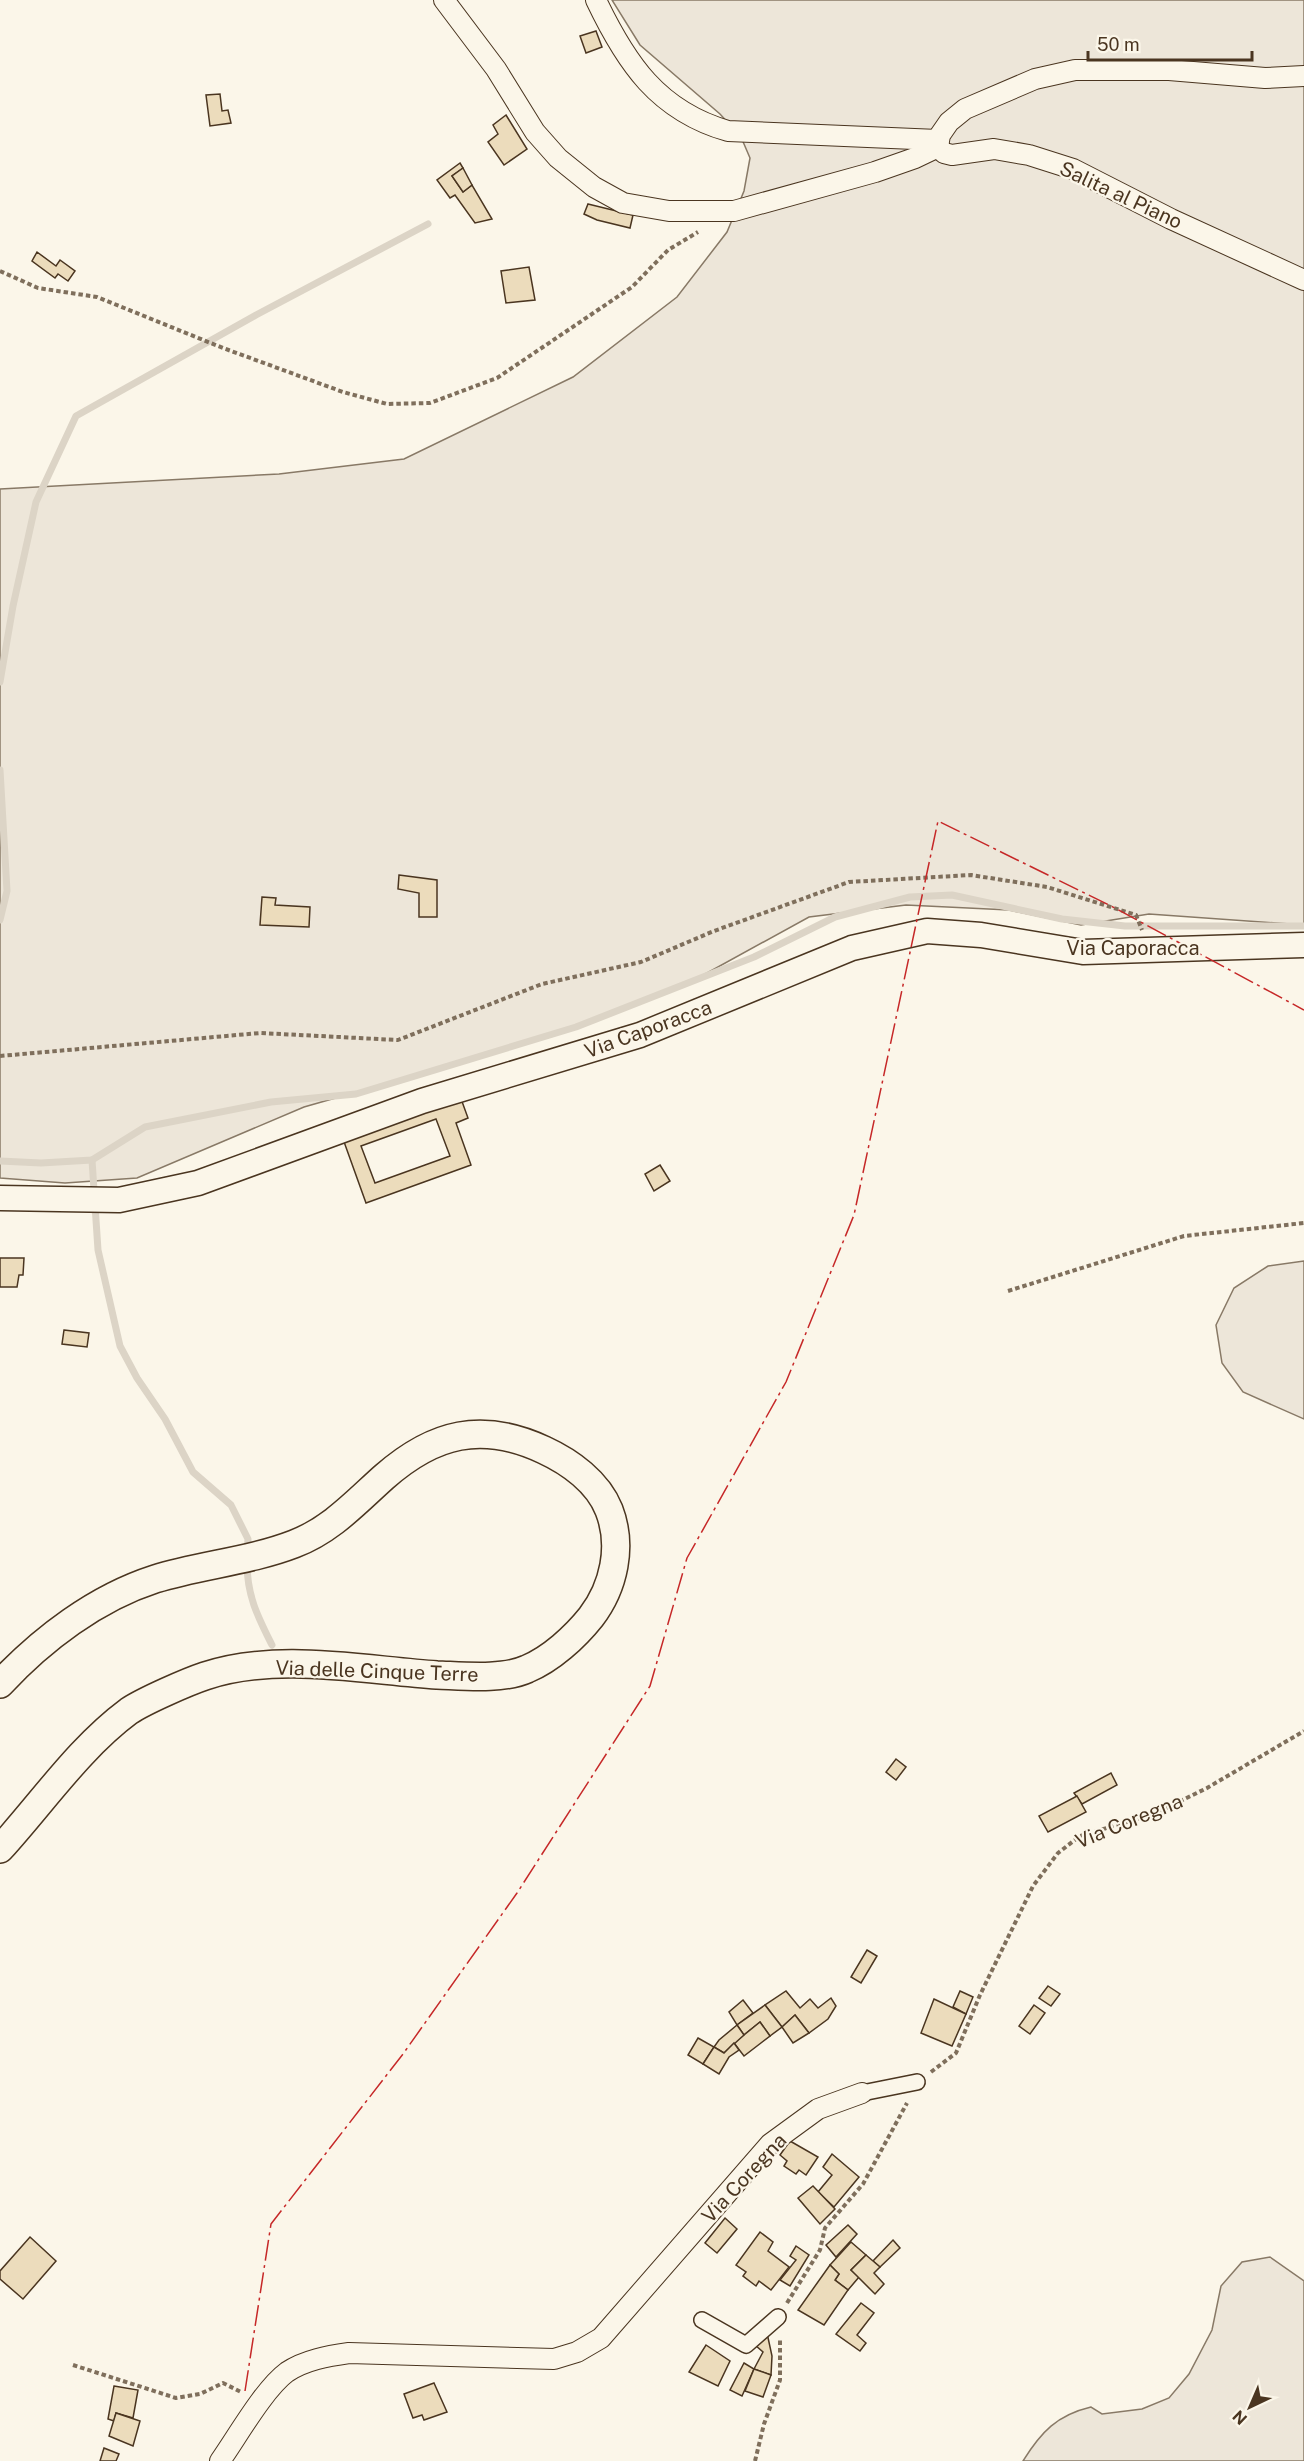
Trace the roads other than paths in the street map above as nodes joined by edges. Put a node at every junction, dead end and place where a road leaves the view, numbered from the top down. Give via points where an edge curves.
1 (444, 0) edge
2 (596, 0) edge
3 (1304, 76) edge
4 (938, 143) junction
5 (1304, 280) edge
6 (1304, 945) edge
7 (0, 1198) edge
8 (0, 1684) edge
9 (0, 1849) edge
10 (917, 2082) road end
11 (861, 2093) joint
12 (778, 2317) road end
13 (702, 2320) dead end
14 (220, 2461) edge

1 - 4 street via 496,69 535,132 558,158 594,187 623,203 669,211 734,211 875,172 915,158
2 - 4 street, Salita al Piano via 611,31 649,85 667,103 703,124 728,131
3 - 4 street via 1265,78 1169,70 1075,70 1035,79 965,110 949,122
4 - 5 street, Salita al Piano via 944,153 952,155 994,148 1073,169
6 - 7 street, Via Caporacca via 1083,952 927,931 852,948 640,1035 422,1101 198,1183 119,1200
8 - 9 main road, Via delle Cinque Terre via 22,1660 98,1604 154,1580 302,1541 339,1519 386,1475 414,1456 459,1435 476,1432 511,1437 559,1457 578,1469 609,1509 616,1550 614,1569 600,1605 572,1638 525,1670 461,1676 320,1665 236,1668 203,1677 132,1709 103,1733
10 - 11 street, Via Coregna
11 - 14 street, Via Coregna via 818,2109 770,2144 601,2338 577,2352 554,2359 522,2360 349,2353 320,2357 288,2372
12 - 13 street via 746,2345

